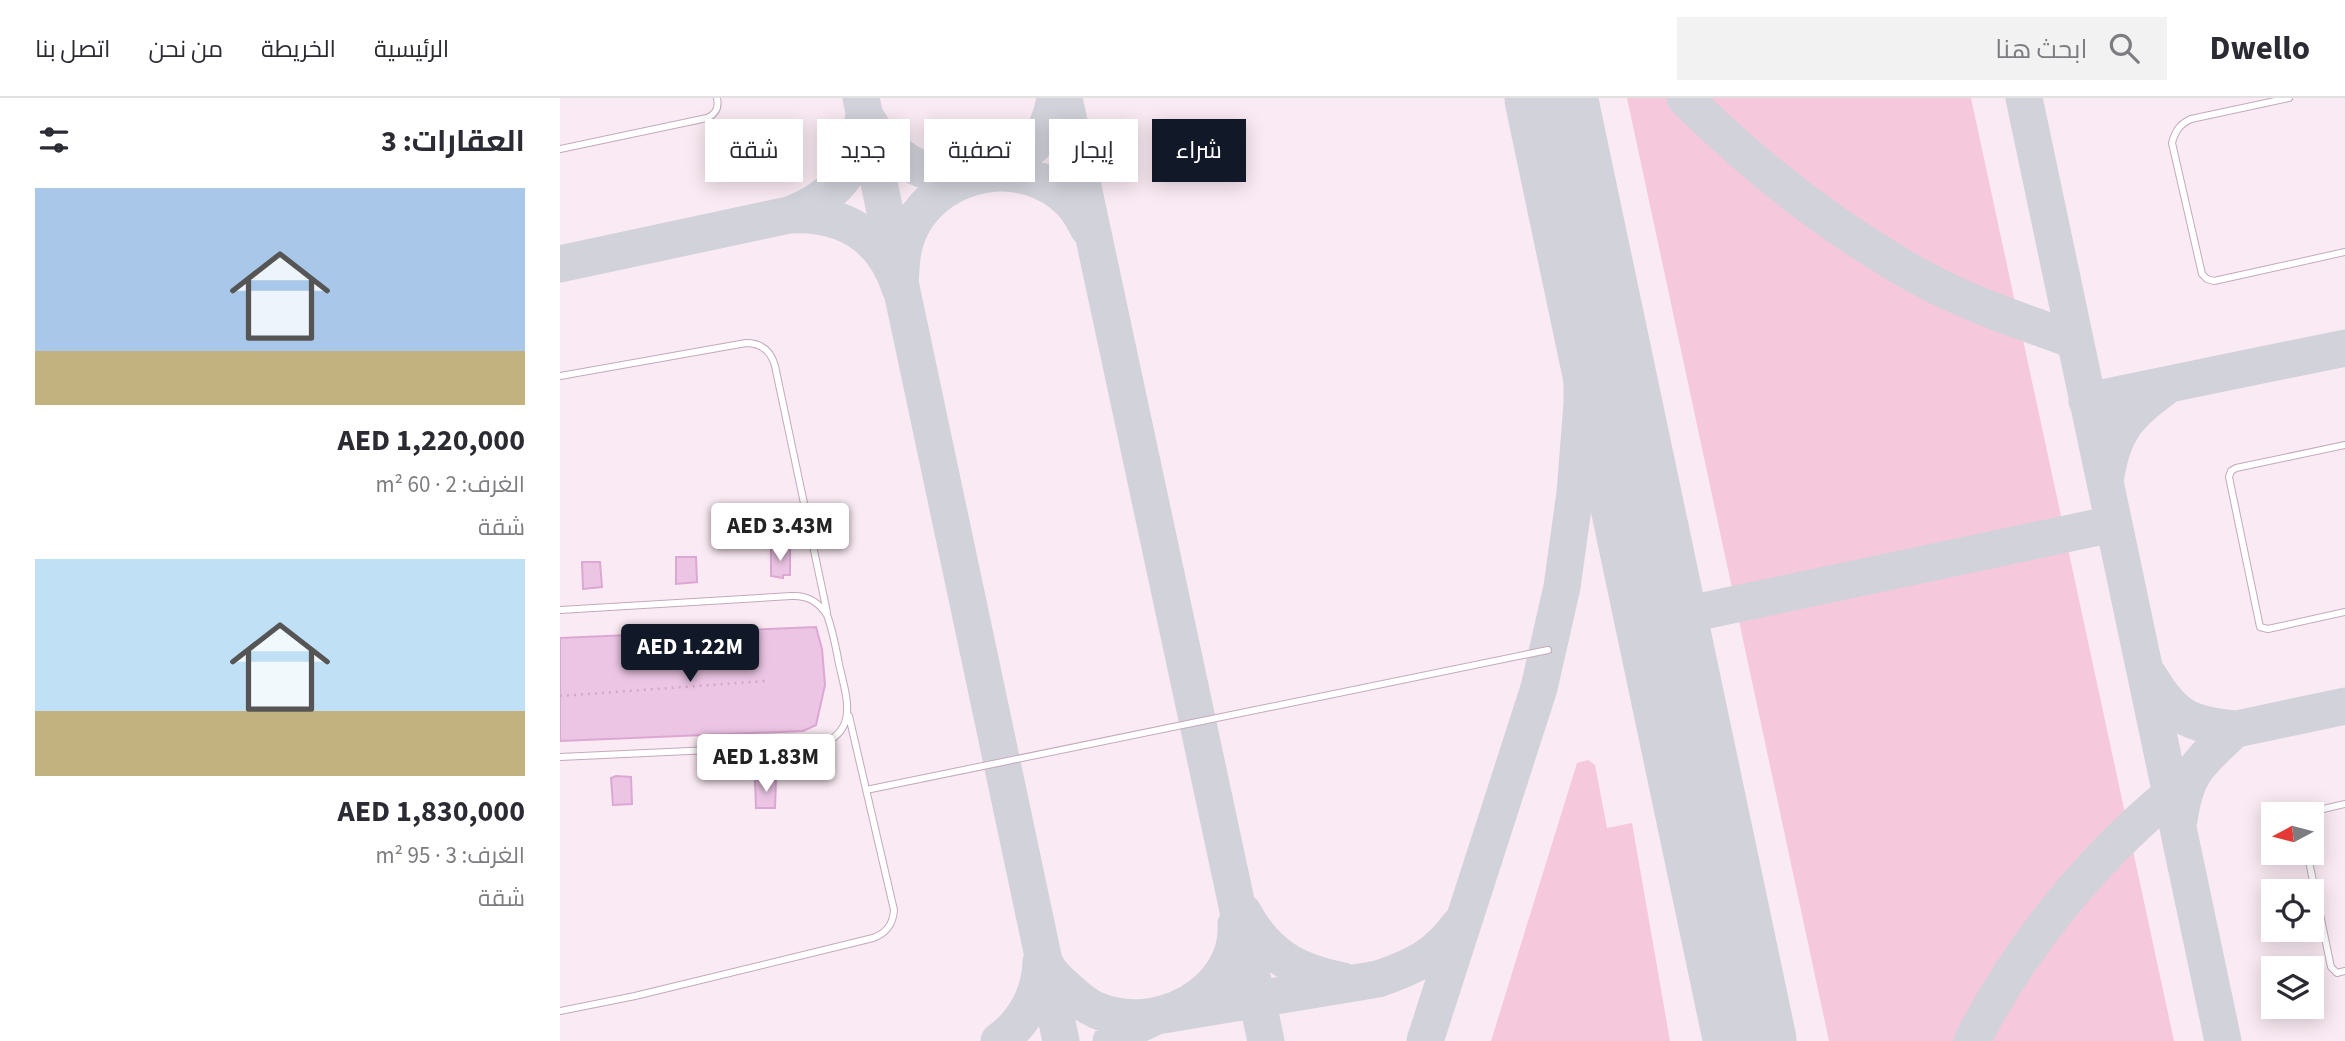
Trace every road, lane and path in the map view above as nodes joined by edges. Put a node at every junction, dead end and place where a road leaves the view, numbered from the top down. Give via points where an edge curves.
1 (717, 98) edge
2 (2289, 98) edge
3 (560, 149) edge
4 (2345, 252) edge
5 (560, 376) edge
6 (2345, 445) edge
7 (560, 610) edge
8 (2345, 612) edge
9 (827, 615) junction
10 (1548, 650) dead end
11 (765, 681) dead end
12 (560, 696) edge
13 (848, 712) junction
14 (560, 757) edge
15 (866, 790) junction
16 (2345, 804) edge
17 (2324, 809) edge
18 (2310, 865) edge
19 (2345, 971) edge
20 (560, 1011) edge

1 - 3 lane via 716,113 707,118
2 - 4 lane via 2191,119 2176,131 2172,143 2200,270 2214,281
5 - 9 lane via 746,343 765,348 775,366
6 - 8 lane via 2236,468 2229,477 2260,627
7 - 9 lane via 799,596 816,602
9 - 13 lane
10 - 15 lane
11 - 12 path
13 - 14 lane via 842,730 820,745
13 - 15 lane
15 - 20 lane via 894,910 884,932
16 - 17 lane
18 - 19 lane via 2331,967 2337,973

